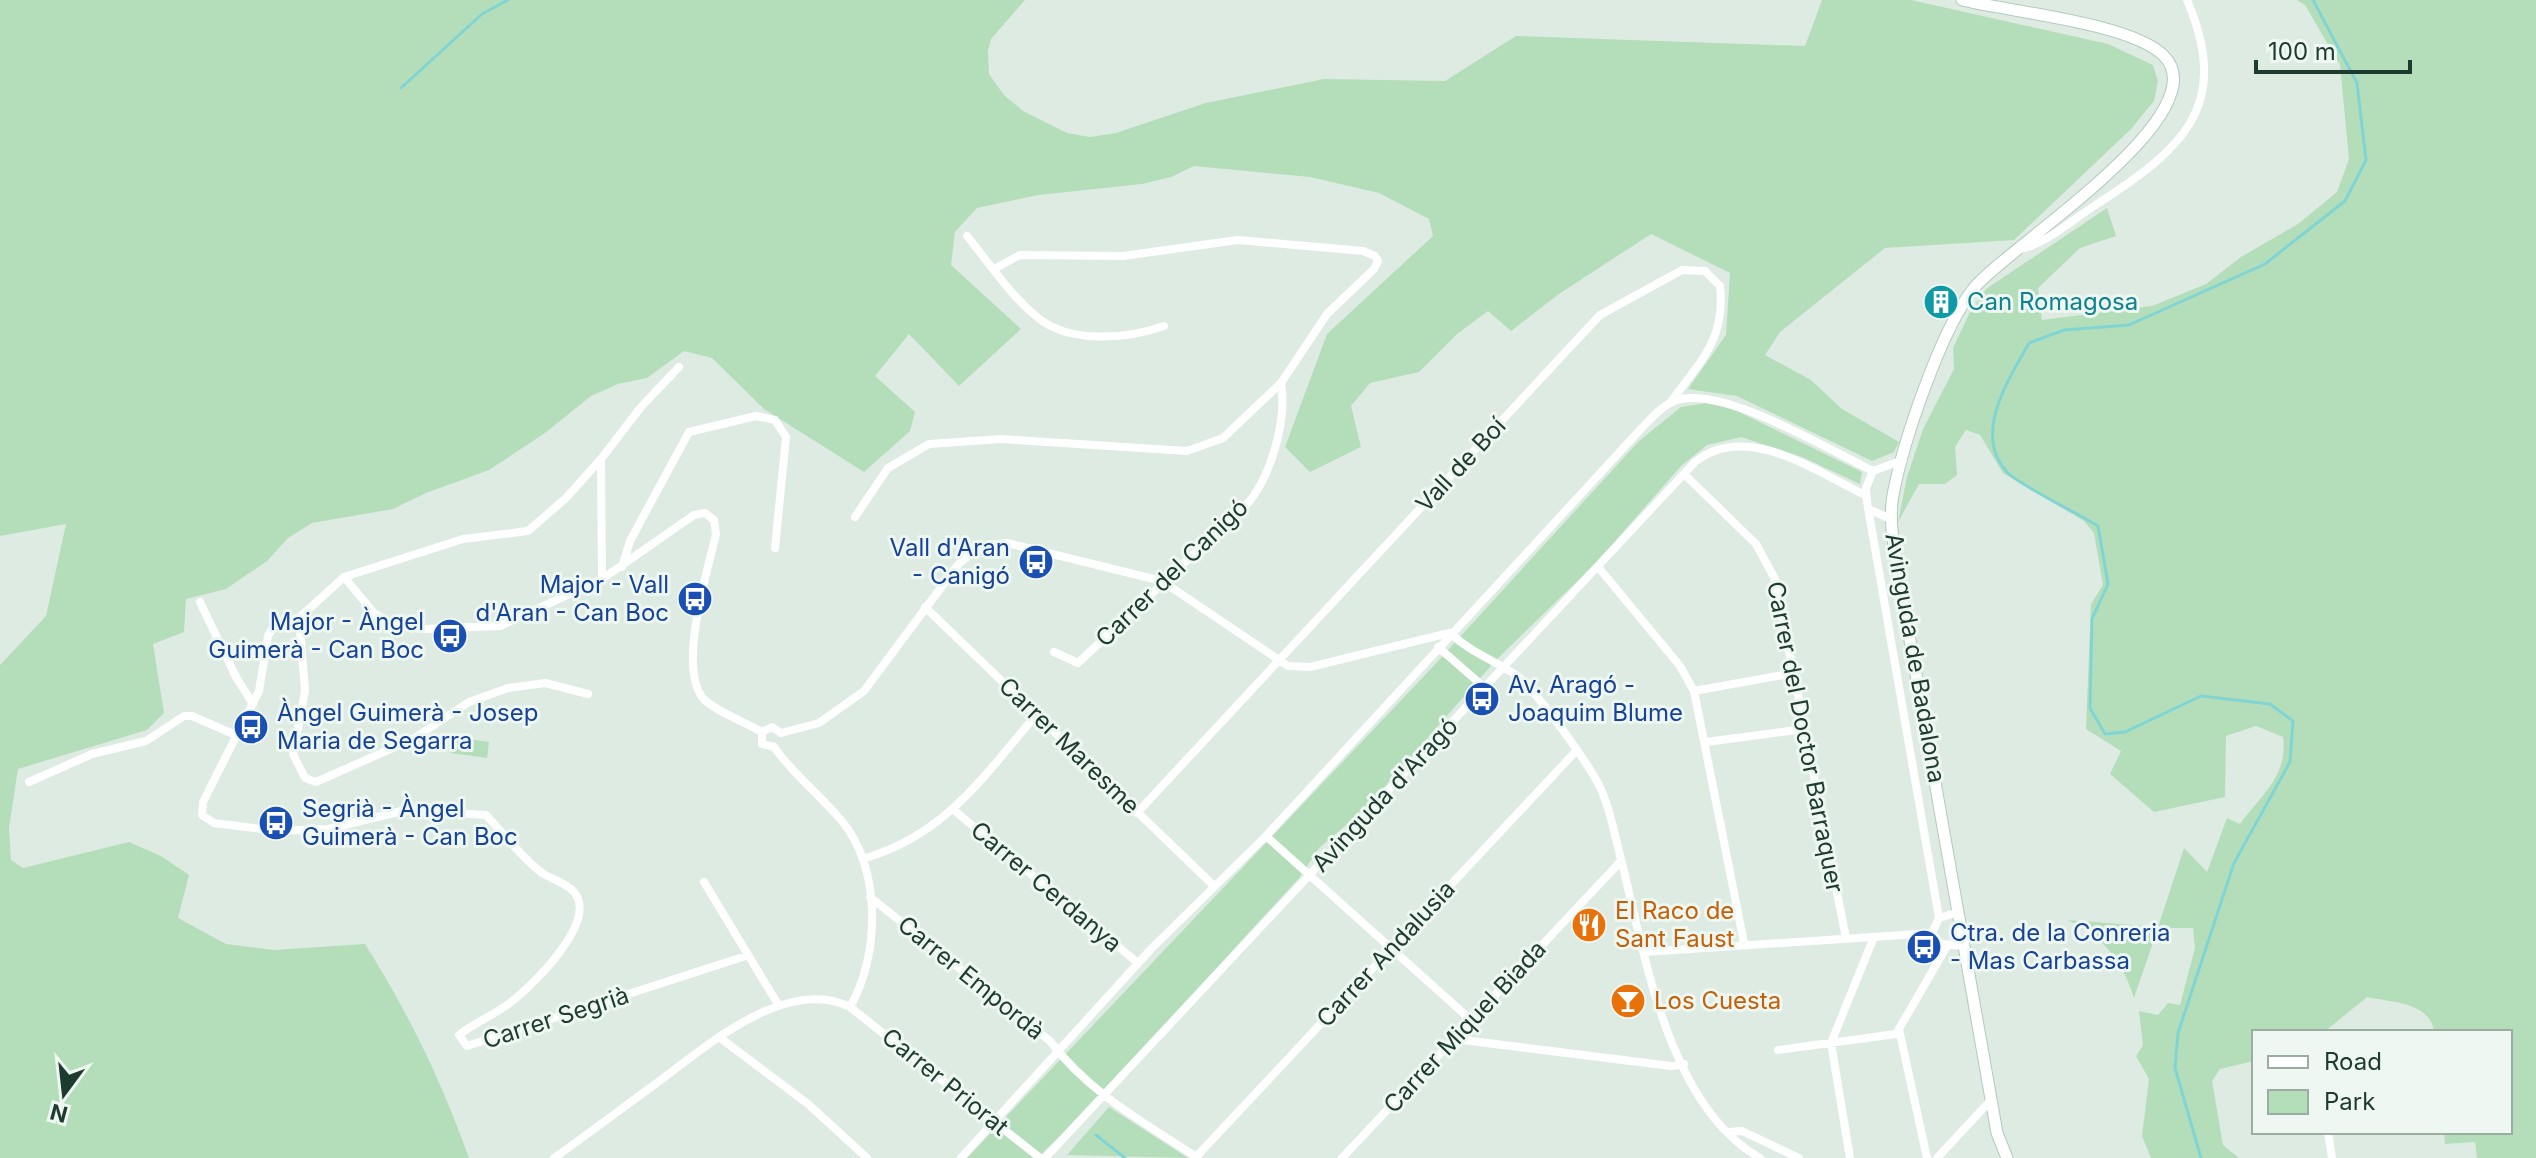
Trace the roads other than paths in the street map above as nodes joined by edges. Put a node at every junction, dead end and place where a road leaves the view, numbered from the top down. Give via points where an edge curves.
1 (1962, 0) edge
2 (2187, 0) edge
3 (967, 236) dead end
4 (2020, 249) junction
5 (994, 269) junction
6 (1164, 326) dead end
7 (679, 367) dead end
8 (1281, 383) junction
9 (1670, 403) junction
10 (601, 459) junction
11 (1904, 460) junction
12 (1873, 471) junction
13 (1684, 474) junction
14 (1865, 495) junction
15 (1868, 509) junction
16 (855, 517) dead end
17 (1891, 519) junction
18 (775, 548) dead end
19 (622, 567) junction
20 (1599, 568) junction
21 (344, 577) junction
22 (602, 579) junction
23 (1162, 581) junction
24 (200, 602) dead end
25 (925, 607) junction
26 (299, 618) junction
27 (1450, 633) junction
28 (1408, 642) junction
29 (1438, 647) junction
30 (1054, 652) dead end
31 (1278, 661) junction
32 (1502, 668) junction
33 (1794, 673) junction
34 (1484, 687) junction
35 (1694, 691) junction
36 (588, 694) dead end
37 (253, 704) junction
38 (1036, 715) junction
39 (1805, 729) junction
40 (762, 732) junction
41 (781, 733) junction
42 (238, 736) junction
43 (1706, 742) junction
44 (774, 747) junction
45 (1576, 751) junction
46 (29, 782) dead end
47 (955, 811) junction
48 (1137, 813) junction
49 (1266, 836) junction
50 (865, 858) junction
51 (1621, 861) junction
52 (1309, 877) junction
53 (704, 882) dead end
54 (1213, 885) junction
55 (870, 897) junction
56 (1959, 912) junction
57 (1939, 918) junction
58 (1932, 933) junction
59 (1874, 937) junction
60 (1846, 938) junction
61 (1744, 943) junction
62 (1947, 946) junction
63 (1965, 946) junction
64 (1390, 949) junction
65 (1645, 952) junction
66 (746, 956) junction
67 (1138, 963) junction
68 (779, 1006) junction
69 (850, 1007) junction
70 (1471, 1020) junction
71 (1899, 1029) junction
72 (719, 1037) junction
73 (1455, 1039) junction
74 (1831, 1043) junction
75 (1778, 1050) dead end
76 (1060, 1054) junction
77 (1684, 1064) junction
78 (1104, 1095) junction
79 (1992, 1099) junction
80 (994, 1123) junction
81 (1727, 1132) junction
82 (2328, 1134) edge
83 (1198, 1157) edge
84 (554, 1158) edge
85 (867, 1158) edge
86 (961, 1158) edge
87 (1043, 1158) edge
88 (1342, 1158) edge
89 (1759, 1158) edge
90 (1799, 1158) edge
91 (1850, 1158) edge
92 (1927, 1158) edge
93 (1937, 1158) edge
94 (2007, 1158) edge
95 (2332, 1158) edge

1 - 4 street, Avinguda de Badalona via 2128,36 2155,48 2170,63 2173,75 2171,97 2156,125
2 - 4 street via 2206,68 2189,128 2139,175
3 - 5 street
4 - 11 street, Avinguda de Badalona via 1988,273 1958,311
5 - 6 street via 1036,317 1057,328 1109,338
5 - 8 street via 1030,254 1123,256 1238,240 1375,256 1374,269 1327,314
7 - 10 street
8 - 16 street via 1223,438 1187,451 1001,439 929,444 888,468
8 - 23 street, Carrer del Canigó via 1284,402 1261,487
9 - 12 street via 1690,398 1725,401
9 - 27 street
9 - 31 street, Vall de Boí via 1720,326 1720,286 1705,271 1682,270 1600,315
10 - 21 street via 528,531 463,539
10 - 22 street
11 - 12 street
11 - 17 street, Avinguda de Badalona
12 - 14 street
13 - 14 street, Avinguda d'Aragó via 1709,451 1749,444
13 - 20 street, Avinguda d'Aragó
13 - 33 street, Carrer del Doctor Barraquer via 1744,530 1769,564
14 - 15 street
15 - 17 street
15 - 57 street
17 - 56 street, Avinguda de Badalona
18 - 19 street via 786,437 775,420 756,416 689,432 630,541
19 - 22 street
19 - 40 street via 694,515 710,515 716,534 694,638 692,676 705,701
20 - 32 street, Avinguda d'Aragó
20 - 35 street via 1680,666
21 - 22 street via 384,621 436,629 500,626
21 - 26 street
23 - 25 street via 993,544 970,553
23 - 30 street, Carrer del Canigó via 1078,663
23 - 31 street
24 - 37 street
25 - 38 street, Carrer Maresme
25 - 41 street via 864,691 819,723
26 - 36 street via 305,691 293,754 305,778 316,782 413,739 469,702 508,688 545,683
26 - 37 street via 271,631
27 - 28 street
27 - 29 street
27 - 32 street
28 - 29 street
28 - 31 street via 1310,667
29 - 34 street
29 - 49 street
31 - 48 street, Vall de Boí
32 - 34 street, Avinguda d'Aragó
32 - 45 street via 1519,677
33 - 35 street
33 - 39 street, Carrer del Doctor Barraquer
34 - 52 street, Avinguda d'Aragó
35 - 43 street
37 - 42 street
38 - 47 street
38 - 48 street, Carrer Maresme
39 - 43 street
39 - 60 street, Carrer del Doctor Barraquer
40 - 41 street via 772,727
40 - 44 street via 762,744
41 - 44 street
42 - 46 street via 184,716 146,741 92,754
42 - 66 street, Carrer Segrià via 203,802 202,815 214,823 277,831 328,829 406,810 486,815 543,874 577,894 580,909 572,936 514,1000 459,1035 467,1046
43 - 61 street
44 - 50 street via 842,820
45 - 51 street via 1604,797
45 - 64 street, Carrer Andalusia
47 - 50 street via 905,844
47 - 67 street, Carrer Cerdanya
48 - 54 street, Carrer Maresme
49 - 52 street
49 - 54 street
50 - 55 street
51 - 65 street
51 - 70 street, Carrer Miquel Biada
52 - 64 street
52 - 78 street, Avinguda d'Aragó
53 - 66 street
54 - 67 street
55 - 69 street via 864,982
55 - 76 street, Carrer Empordà
56 - 57 street
56 - 63 street, Avinguda de Badalona
57 - 58 street
58 - 59 street
58 - 62 street via 1935,941
59 - 60 street
59 - 74 street
60 - 61 street
61 - 65 street
62 - 63 street
62 - 71 street
63 - 79 street, Avinguda de Badalona
64 - 70 street
64 - 83 street, Carrer Andalusia
65 - 77 street via 1662,1017
66 - 68 street
67 - 76 street
68 - 69 street via 822,998
68 - 72 street
69 - 80 street, Carrer Priorat
70 - 73 street, Carrer Miquel Biada
71 - 74 street via 1896,1034
71 - 92 street
72 - 84 street
72 - 85 street via 808,1104
73 - 77 street
73 - 88 street, Carrer Miquel Biada
74 - 75 street
74 - 91 street
76 - 78 street, Carrer Empordà
76 - 80 street
77 - 81 street
78 - 83 street, Carrer Empordà
78 - 87 street, Avinguda d'Aragó
79 - 93 street
79 - 94 street, Avinguda de Badalona
80 - 86 street
80 - 87 street, Carrer Priorat
81 - 89 street
81 - 90 street via 1742,1131
82 - 95 street

